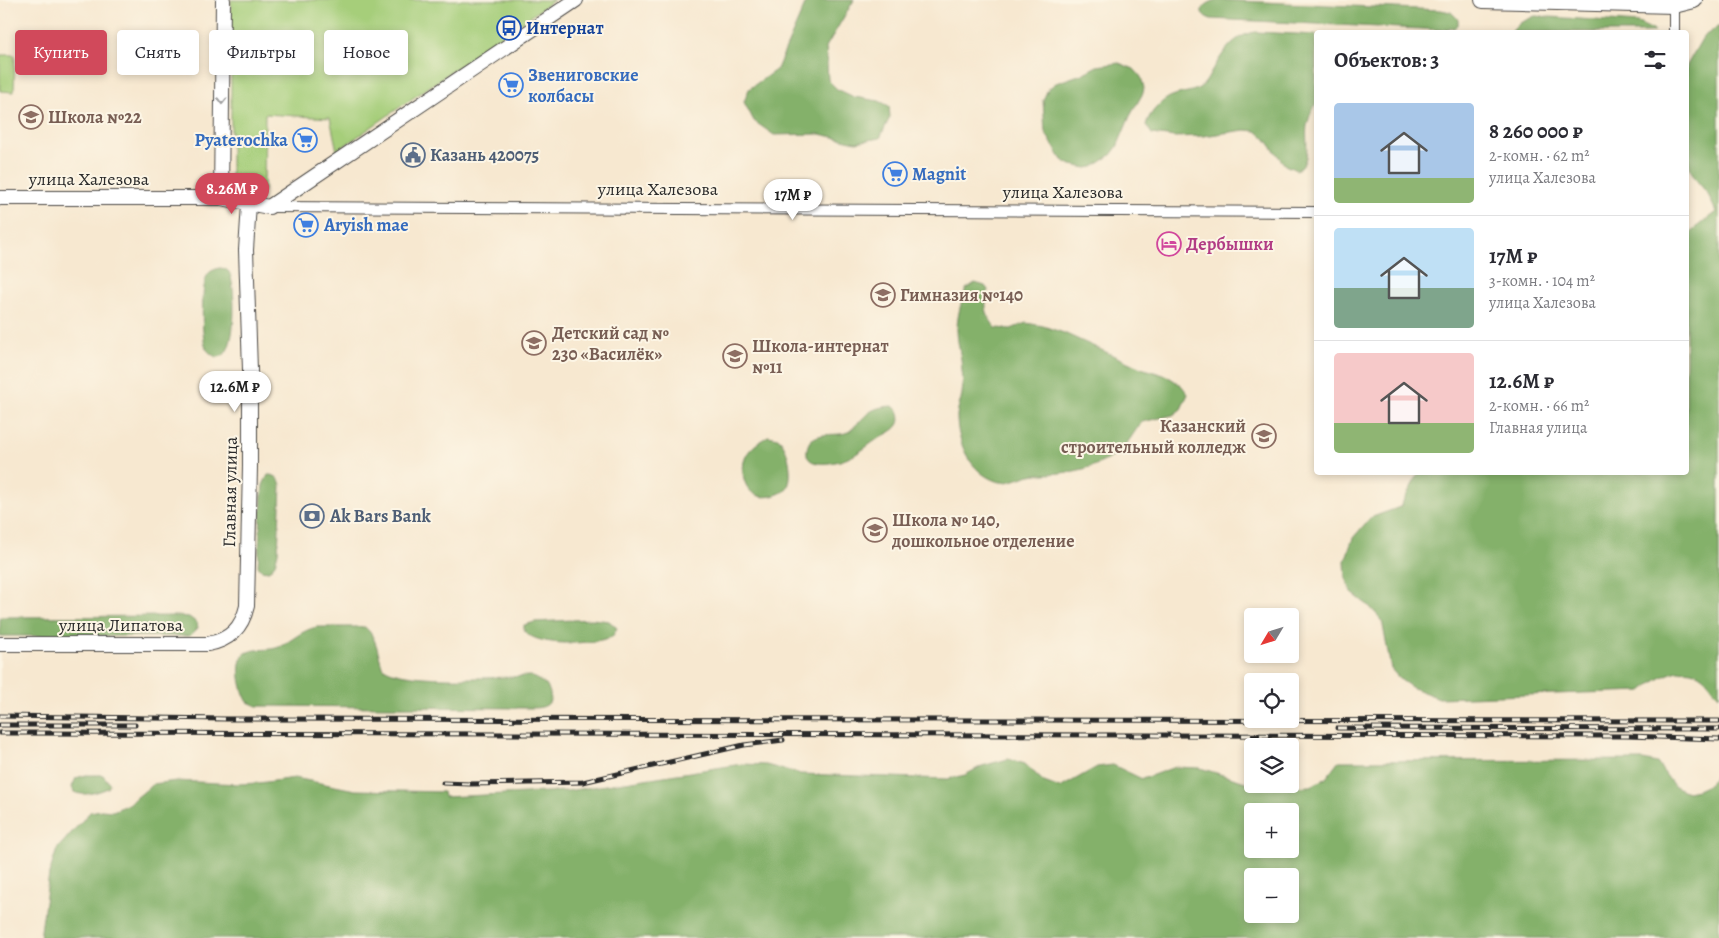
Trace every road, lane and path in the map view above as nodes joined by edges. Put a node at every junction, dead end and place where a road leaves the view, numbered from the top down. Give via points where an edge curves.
1 (223, 0) edge
2 (576, 0) edge
3 (1483, 0) edge
4 (1694, 0) edge
5 (1674, 5) junction
6 (1674, 30) edge
7 (0, 198) edge
8 (221, 198) junction
9 (249, 204) junction
10 (269, 207) junction
11 (1314, 212) edge
12 (238, 628) joint
13 (0, 644) edge

1 -> 8 street
2 - 10 street
3 - 5 main road
4 - 5 main road
5 - 6 street
7 - 8 street, улица Халезова
8 - 9 street, улица Халезова
9 - 10 street, улица Халезова
9 - 12 street, Главная улица via 246,250 250,370 247,597 245,615
10 - 11 street, улица Халезова
12 - 13 street, улица Липатова via 225,639 208,644

